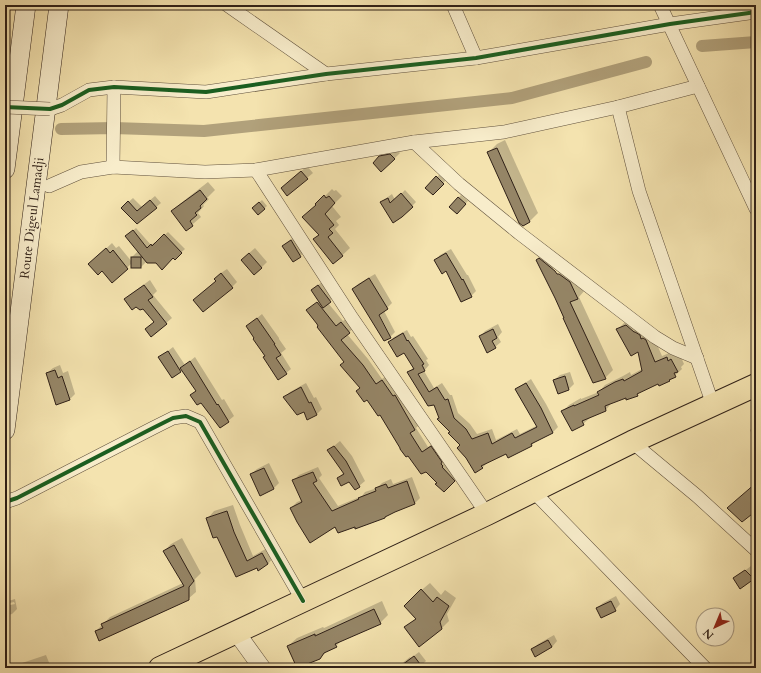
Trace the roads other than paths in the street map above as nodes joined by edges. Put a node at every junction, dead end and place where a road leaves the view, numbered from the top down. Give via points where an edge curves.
1 (26, 5) edge
2 (59, 5) edge
3 (227, 5) edge
4 (453, 5) edge
5 (660, 5) edge
6 (756, 12) edge
7 (670, 24) junction
8 (476, 58) junction
9 (326, 74) junction
10 (698, 86) junction
11 (114, 87) junction
12 (5, 107) edge
13 (618, 107) junction
14 (414, 142) junction
15 (113, 167) junction
16 (5, 169) edge
17 (256, 170) junction
18 (49, 186) dead end
19 (756, 209) edge
20 (697, 358) junction
21 (756, 385) edge
22 (713, 405) junction
23 (5, 430) edge
24 (632, 442) junction
25 (533, 491) junction
26 (5, 502) edge
27 (486, 514) junction
28 (756, 550) edge
29 (303, 601) junction
30 (236, 632) junction
31 (160, 668) edge
32 (262, 668) edge
33 (705, 668) edge

1 - 16 main road
2 - 23 main road, Route Digeul Lamadji
3 - 9 street
4 - 8 street
5 - 7 street
6 - 7 street
7 - 8 street
7 - 10 street
8 - 9 street
9 - 11 street via 206,92
10 - 13 street
10 - 19 street
11 - 12 street, bridge via 89,90 50,109
11 - 15 street
13 - 14 street via 504,132
13 - 20 street via 639,191
14 - 17 street
14 - 20 street via 459,184 513,228 655,337
15 - 17 street via 205,172
15 - 18 street via 81,172
17 - 27 street via 352,318
20 - 22 street
21 - 22 highway
22 - 24 highway
24 - 25 highway
24 - 28 street
25 - 27 highway
25 - 33 street
26 - 29 street via 173,418 186,416 200,422
27 - 29 highway
29 - 30 highway
30 - 31 highway
30 - 32 street

